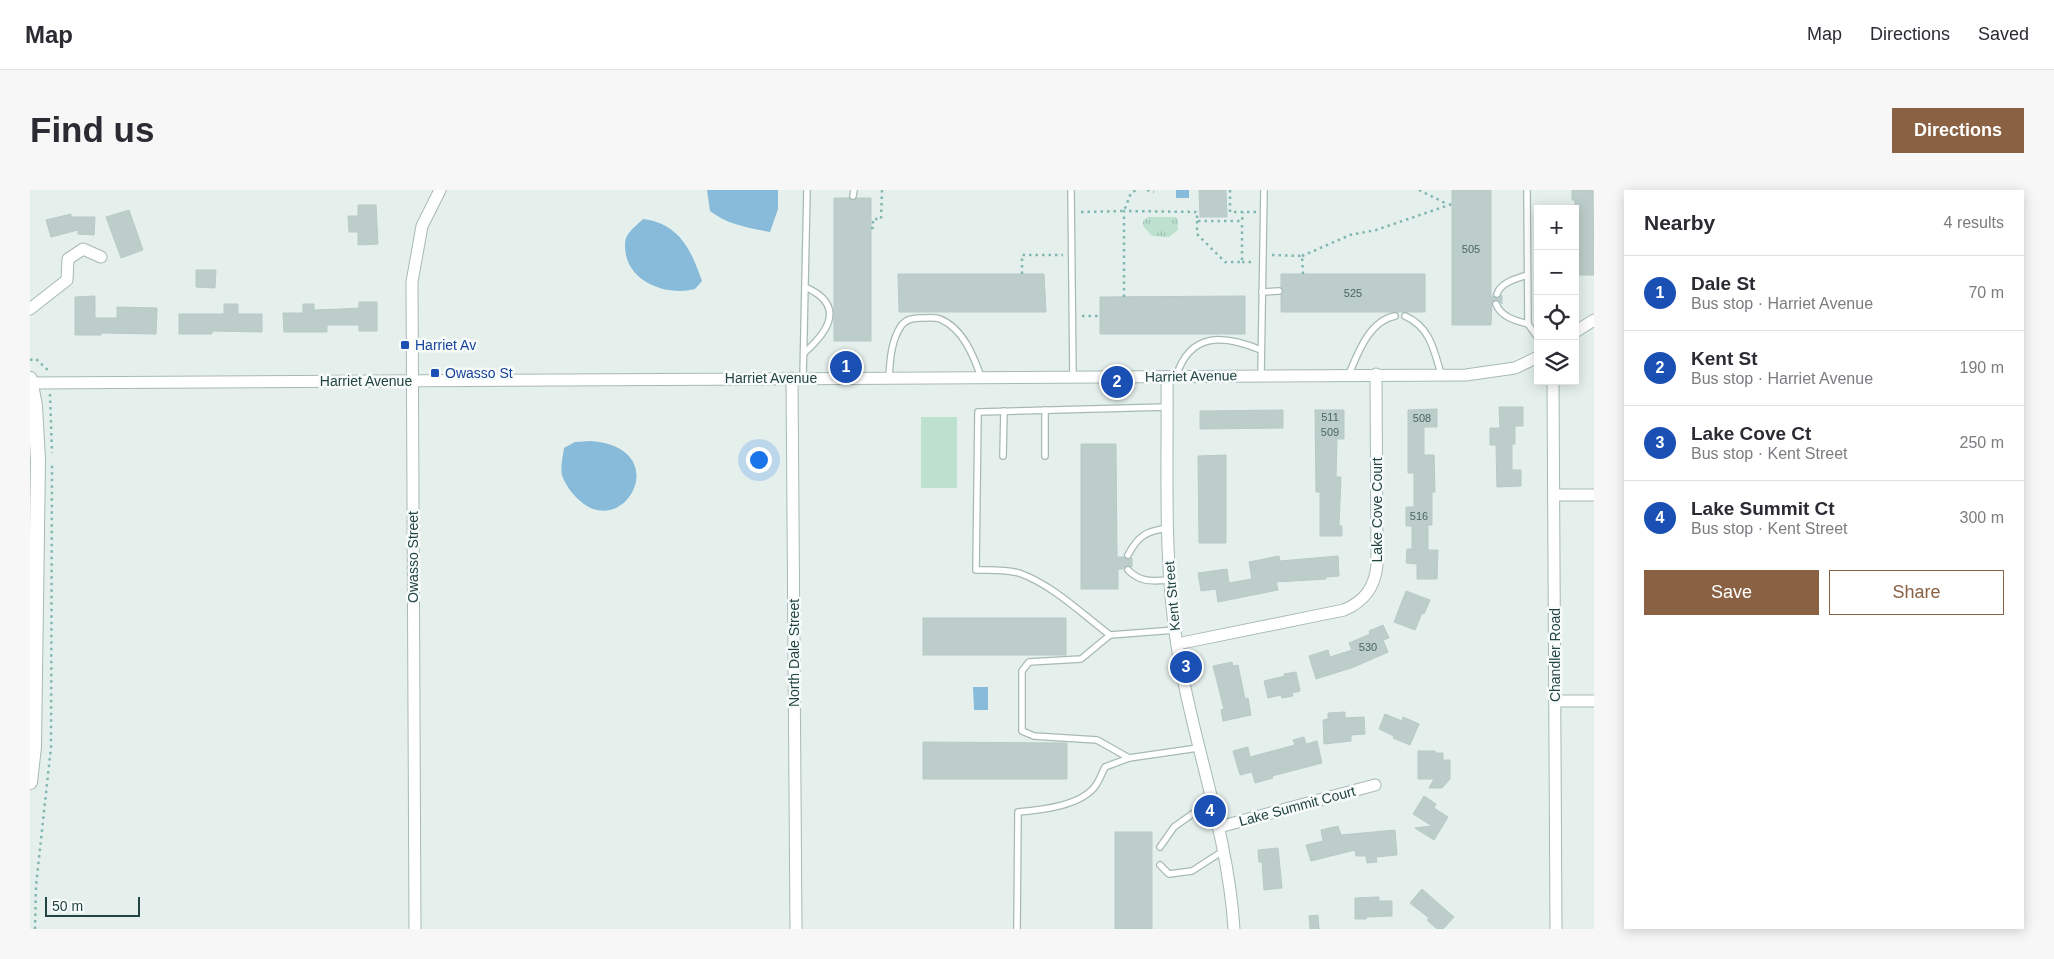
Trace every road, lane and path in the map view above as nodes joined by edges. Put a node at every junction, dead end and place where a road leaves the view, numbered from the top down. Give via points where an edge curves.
1 (440, 190) edge
2 (807, 190) edge
3 (882, 190) edge
4 (1071, 190) edge
5 (1136, 190) edge
6 (1147, 190) edge
7 (1230, 190) edge
8 (1264, 190) edge
9 (1419, 190) edge
10 (1527, 190) edge
11 (1154, 192) dead end
12 (1447, 204) junction
13 (1452, 204) dead end
14 (1124, 211) junction
15 (1072, 212) junction
16 (1243, 212) junction
17 (1263, 212) junction
18 (1197, 222) junction
19 (1242, 222) junction
20 (871, 228) dead end
21 (1072, 255) junction
22 (1263, 255) junction
23 (1302, 256) junction
24 (101, 257) dead end
25 (1022, 274) dead end
26 (1303, 274) dead end
27 (1527, 275) junction
28 (805, 287) junction
29 (1279, 291) dead end
30 (1262, 292) junction
31 (1497, 294) dead end
32 (1124, 297) dead end
33 (1496, 304) dead end
34 (30, 309) edge
35 (1073, 316) junction
36 (1100, 316) dead end
37 (1395, 316) dead end
38 (1404, 316) dead end
39 (1594, 320) edge
40 (1528, 324) junction
41 (1579, 329) edge
42 (1534, 332) edge
43 (1261, 350) junction
44 (804, 353) junction
45 (36, 358) dead end
46 (1534, 359) edge
47 (30, 360) edge
48 (1349, 374) junction
49 (1376, 374) junction
50 (1442, 374) junction
51 (1260, 375) junction
52 (980, 377) junction
53 (1073, 377) junction
54 (1172, 377) junction
55 (798, 378) junction
56 (888, 378) junction
57 (412, 380) junction
58 (30, 381) edge
59 (1553, 385) edge
60 (1168, 407) junction
61 (1045, 410) junction
62 (1004, 412) junction
63 (1003, 456) dead end
64 (1045, 456) dead end
65 (1554, 495) junction
66 (1594, 495) edge
67 (1168, 528) junction
68 (34, 534) edge
69 (1128, 555) dead end
70 (1128, 570) dead end
71 (1170, 580) junction
72 (1175, 630) junction
73 (1110, 635) junction
74 (1177, 644) junction
75 (1555, 701) junction
76 (1594, 701) edge
77 (1198, 748) junction
78 (1129, 758) junction
79 (30, 782) edge
80 (1375, 785) dead end
81 (1212, 800) junction
82 (1219, 827) junction
83 (1160, 847) dead end
84 (1224, 850) junction
85 (1160, 865) dead end
86 (415, 929) edge
87 (796, 929) edge
88 (1017, 929) edge
89 (1234, 929) edge
90 (1556, 929) edge

1 - 57 street, Owasso Street via 422,226 417,248 412,282
2 - 28 lane
3 - 20 path via 882,219 873,219
4 - 15 lane
5 - 14 path via 1131,193
6 - 11 path
7 - 16 path via 1230,212
8 - 17 lane
9 - 12 path
10 - 27 lane
12 - 13 path
12 - 23 path via 1376,230 1350,235
14 - 15 path
14 - 18 path via 1197,212
14 - 32 path
15 - 21 lane
16 - 17 path
16 - 19 path
17 - 22 lane
18 - 19 path
18 - 19 path via 1197,234 1225,262 1242,262
21 - 25 path via 1022,255
21 - 35 lane
22 - 23 path
22 - 30 lane
23 - 26 path
24 - 34 street via 83,249 68,259 68,280
27 - 31 lane via 1498,288
27 - 40 lane
28 - 44 lane
28 - 44 lane via 822,297 829,308 830,321 819,340
29 - 30 lane
30 - 43 lane
33 - 40 lane via 1507,316
35 - 36 path
35 - 53 lane
37 - 48 lane via 1380,323 1366,339
38 - 50 lane via 1422,327 1428,335
39 - 41 street
40 - 42 lane
43 - 51 lane
43 - 54 lane via 1230,340 1213,339 1187,353
44 - 55 lane
45 - 47 path
46 - 50 street, Harriet Avenue via 1514,368 1492,372
48 - 49 street, Harriet Avenue
48 - 51 street, Harriet Avenue
49 - 50 street, Harriet Avenue
49 - 74 street, Lake Cove Court via 1377,565 1372,588 1354,606 1344,610
51 - 54 street, Harriet Avenue
52 - 53 street, Harriet Avenue
52 - 56 street, Harriet Avenue
52 - 56 lane via 973,355 951,326 941,319 911,318 902,324 891,350
53 - 54 street, Harriet Avenue
54 - 60 street, Kent Street
55 - 56 street, Harriet Avenue
55 - 57 street, Harriet Avenue
55 - 87 street, North Dale Street
57 - 58 street, Harriet Avenue
57 - 86 street, Owasso Street
58 - 68 street via 37,432
59 - 65 street, Chandler Road
60 - 61 lane
60 - 67 street, Kent Street
61 - 62 lane
61 - 64 lane
62 - 63 lane
62 - 73 lane via 978,412 976,570 1020,574 1050,590
65 - 66 street
65 - 75 street, Chandler Road
67 - 69 lane via 1150,530 1134,543
67 - 71 street, Kent Street
68 - 79 street via 34,746
70 - 71 lane via 1136,578
71 - 72 street, Kent Street
72 - 73 lane
72 - 74 street, Kent Street
73 - 78 lane via 1081,659 1029,662 1022,671 1022,731 1034,736 1097,740
74 - 77 street, Kent Street
75 - 76 street
75 - 90 street, Chandler Road
77 - 78 lane
77 - 81 street, Kent Street
78 - 88 lane via 1105,767 1096,786 1074,802 1018,812
80 - 82 street, Lake Summit Court
81 - 82 street, Kent Street
81 - 83 lane via 1174,827
82 - 84 street, Kent Street
84 - 85 lane via 1192,871 1169,874
84 - 89 street, Kent Street

